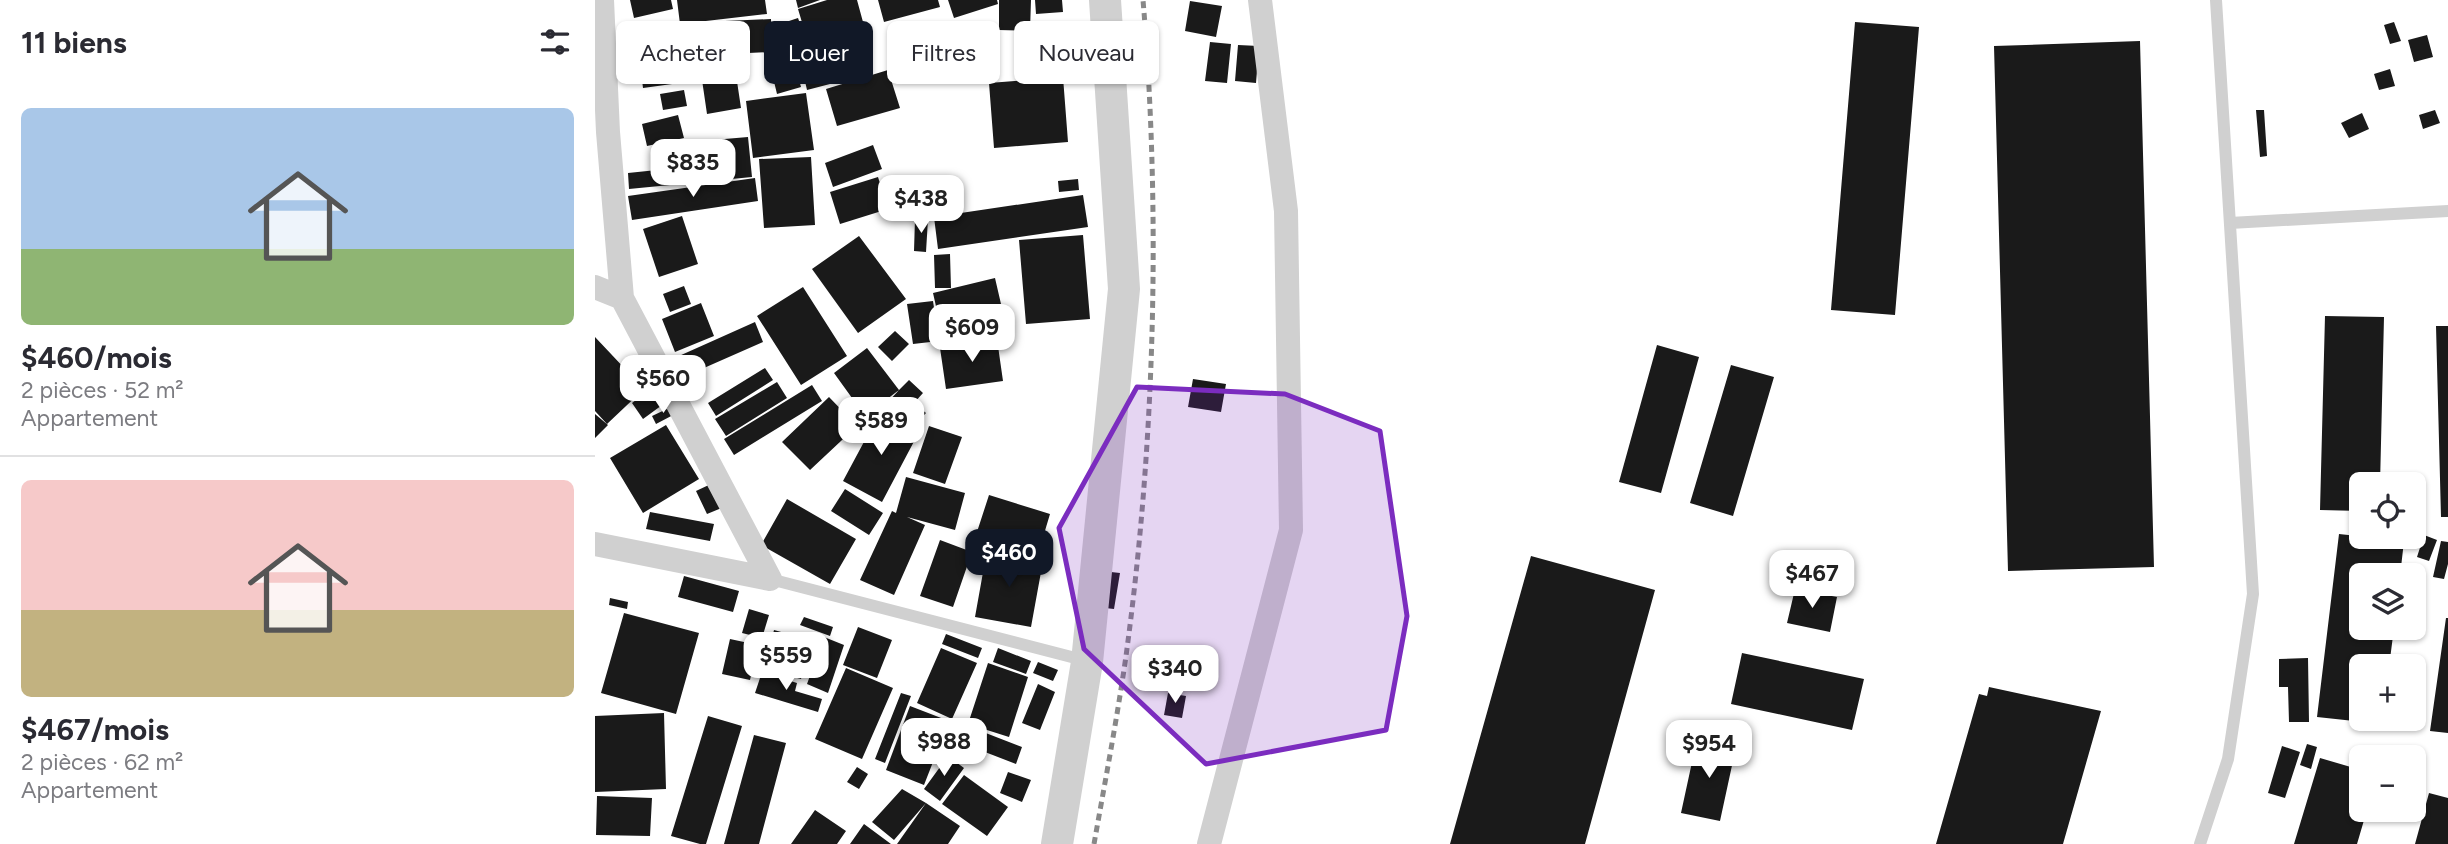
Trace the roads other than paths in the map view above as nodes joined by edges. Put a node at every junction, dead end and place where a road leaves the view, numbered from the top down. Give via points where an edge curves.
1 (602, 0) edge
2 (1105, 0) edge
3 (1260, 0) edge
4 (2216, 0) edge
5 (2448, 211) edge
6 (2230, 223) junction
7 (595, 287) edge
8 (622, 298) junction
9 (595, 544) edge
10 (771, 579) junction
11 (1087, 662) junction
12 (1057, 844) edge
13 (1209, 844) edge
14 (2200, 844) edge

1 - 8 street
2 - 11 street via 1124,289
3 - 13 street via 1286,211 1291,530
4 - 6 lane
5 - 6 lane
6 - 14 lane via 2253,594 2228,759
7 - 8 street
8 - 10 street
9 - 10 street
10 - 11 lane
11 - 12 street

